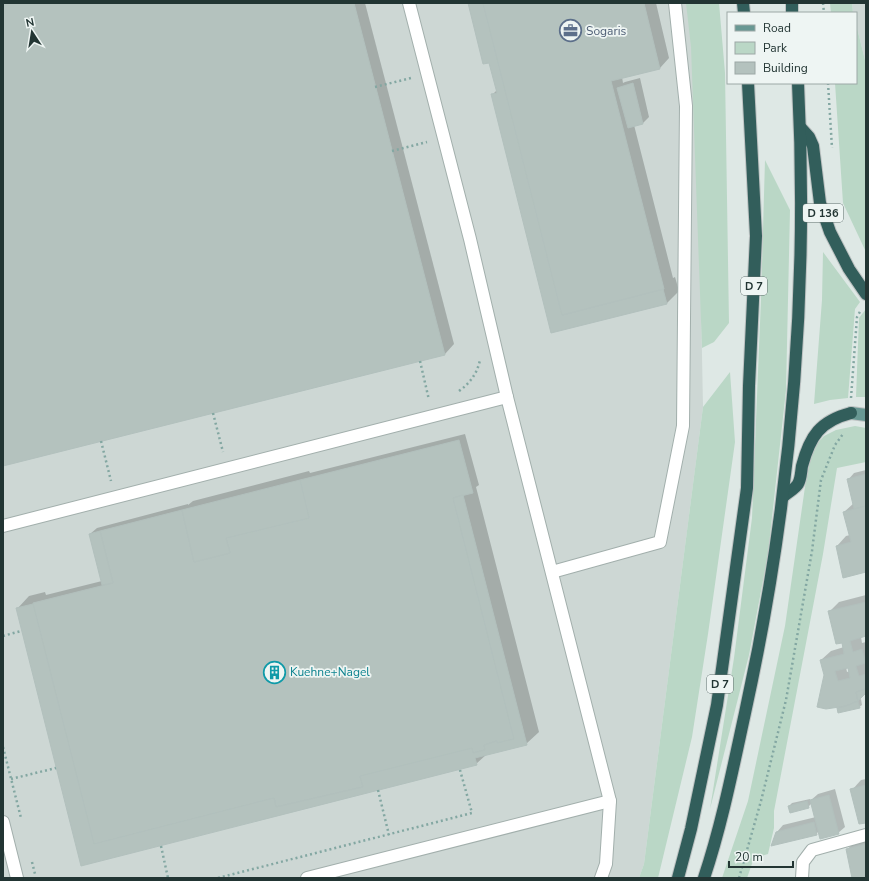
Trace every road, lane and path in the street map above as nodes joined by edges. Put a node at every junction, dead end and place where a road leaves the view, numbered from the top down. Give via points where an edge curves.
1 (409, 3) edge
2 (675, 3) edge
3 (413, 78) dead end
4 (748, 84) edge
5 (798, 84) edge
6 (828, 84) edge
7 (376, 87) dead end
8 (800, 127) junction
9 (430, 141) dead end
10 (392, 151) dead end
11 (832, 153) dead end
12 (866, 294) edge
13 (863, 306) dead end
14 (481, 356) dead end
15 (420, 361) dead end
16 (456, 393) dead end
17 (507, 397) junction
18 (436, 398) dead end
19 (851, 398) dead end
20 (429, 400) junction
21 (422, 402) dead end
22 (213, 413) dead end
23 (851, 413) joint
24 (866, 414) edge
25 (846, 429) dead end
26 (101, 441) dead end
27 (230, 450) dead end
28 (223, 452) junction
29 (215, 454) dead end
30 (103, 482) dead end
31 (784, 496) junction
32 (3, 526) edge
33 (552, 572) junction
34 (22, 632) dead end
35 (3, 636) edge
36 (3, 747) edge
37 (56, 768) dead end
38 (460, 770) dead end
39 (11, 779) junction
40 (378, 790) dead end
41 (610, 801) junction
42 (3, 822) edge
43 (22, 823) dead end
44 (389, 835) junction
45 (866, 835) edge
46 (160, 846) dead end
47 (32, 859) dead end
48 (35, 874) dead end
49 (18, 878) edge
50 (168, 878) edge
51 (218, 878) edge
52 (307, 878) edge
53 (601, 878) edge
54 (678, 878) edge
55 (704, 878) edge
56 (739, 878) edge
57 (802, 878) edge

1 - 17 lane via 470,239
2 - 33 lane via 686,106 683,426 660,542
3 - 7 path
4 - 54 highway, D 7 via 756,236 747,488 717,705
5 - 8 highway, D 7
6 - 11 path
8 - 12 highway, D 136 via 813,146 818,189 830,232 849,269
8 - 31 highway, D 7 via 800,292
9 - 10 path
13 - 19 path via 857,316
14 - 16 path via 475,376 468,385
15 - 20 path
17 - 32 lane
17 - 33 lane
18 - 20 path
20 - 21 path
22 - 28 path
23 - 24 main road
23 - 31 highway via 830,421 815,433 806,452 798,484
25 - 56 path via 835,445 821,480 812,551 786,700
26 - 30 path via 111,480
27 - 28 path
28 - 29 path
31 - 55 highway, D 7 via 755,670
33 - 41 lane
34 - 35 path
36 - 39 path
37 - 39 path
38 - 44 path via 472,813
39 - 43 path
40 - 44 path
41 - 52 lane
41 - 53 lane via 606,864
42 - 49 lane
44 - 51 path
45 - 57 lane via 812,850 803,862
46 - 50 path
47 - 48 path

